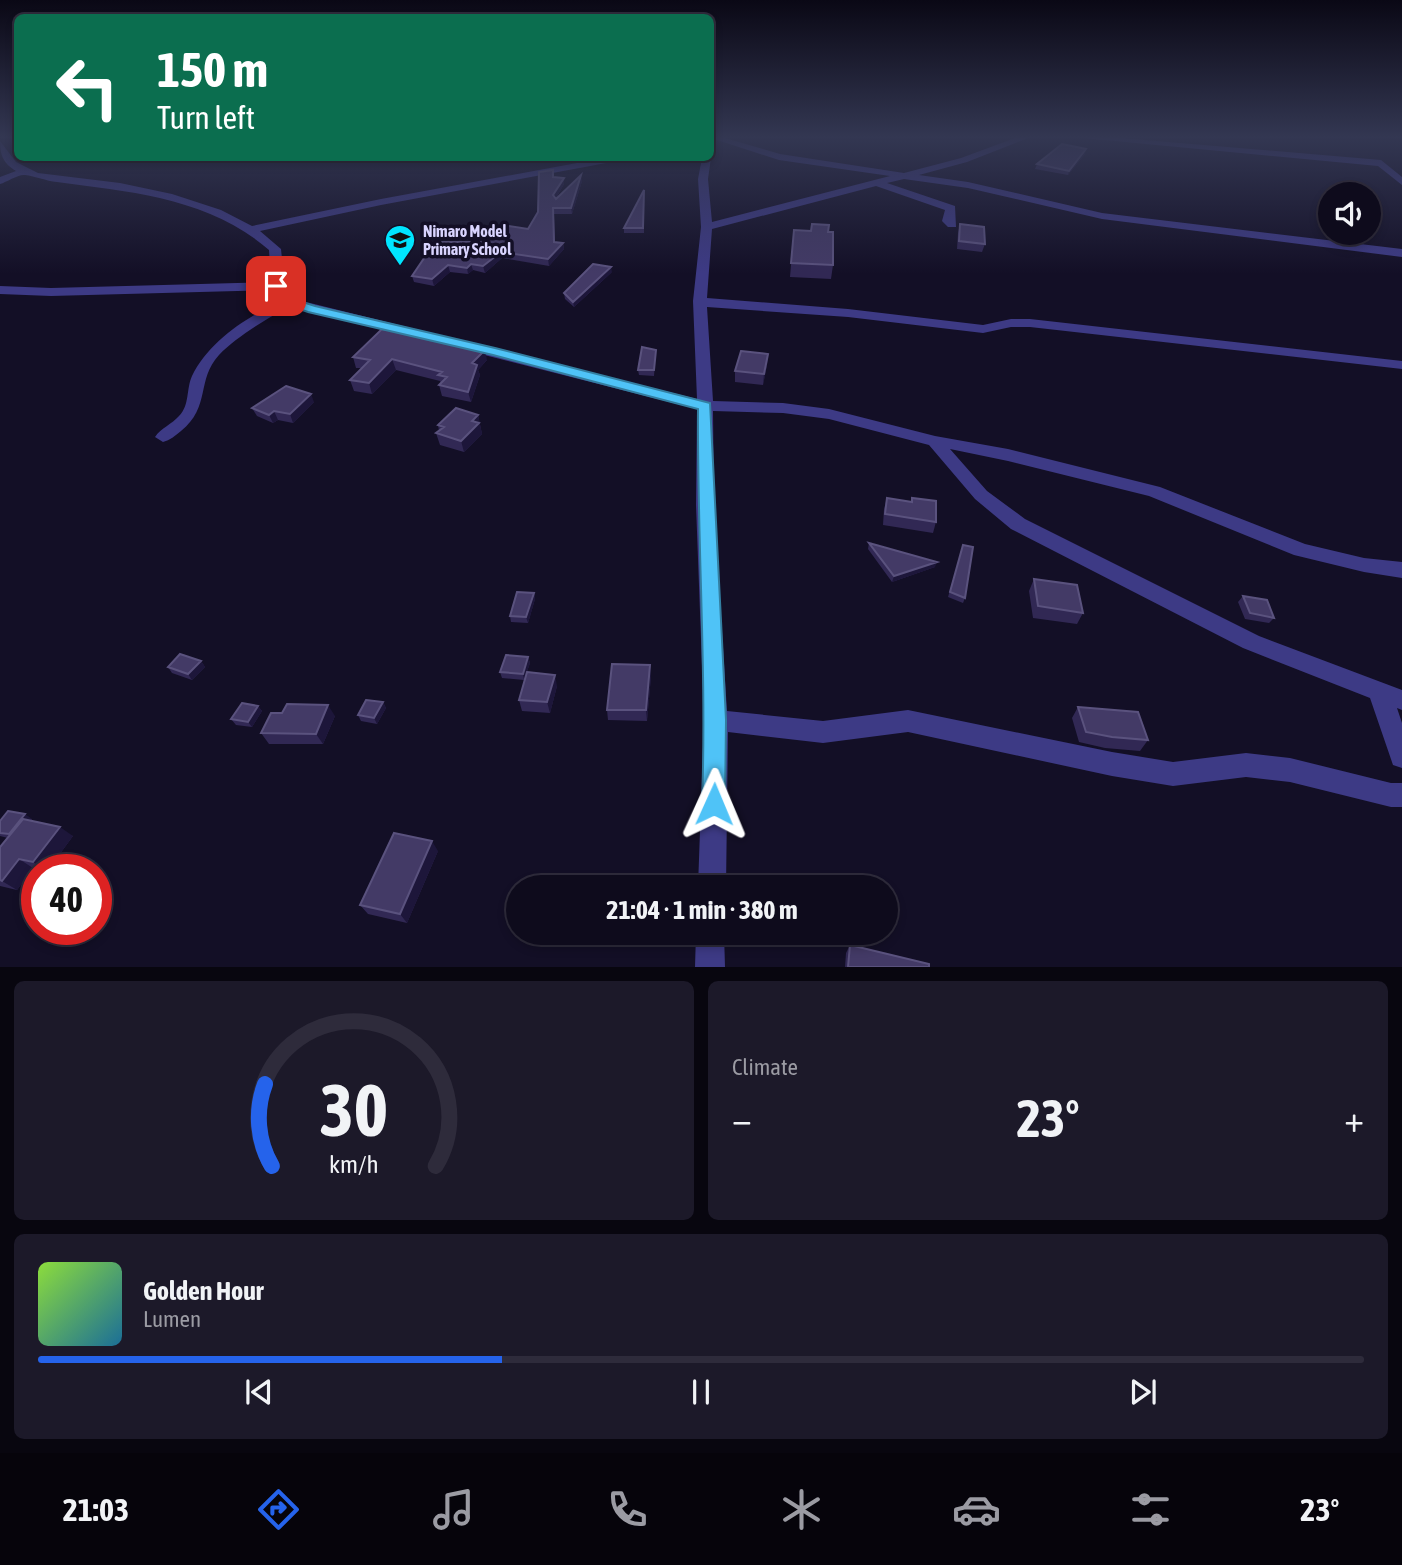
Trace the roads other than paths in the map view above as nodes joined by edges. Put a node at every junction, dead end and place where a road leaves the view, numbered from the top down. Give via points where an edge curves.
1 (96, 183) edge
2 (482, 183) edge
3 (704, 183) edge
4 (877, 183) joint
5 (947, 183) edge
6 (952, 225) dead end
7 (706, 227) junction
8 (250, 230) junction
9 (1402, 253) edge
10 (276, 286) junction
11 (0, 290) edge
12 (700, 301) junction
13 (289, 302) junction
14 (1402, 365) edge
15 (705, 406) junction
16 (163, 437) dead end
17 (935, 441) junction
18 (1402, 570) edge
19 (1391, 697) edge
20 (716, 720) junction
21 (1402, 757) edge
22 (1402, 795) edge
23 (712, 875) edge
24 (710, 945) edge
25 (710, 967) edge

1 - 8 street via 149,190
2 - 8 street
3 - 7 street
4 - 6 street via 951,208 948,221
4 - 7 street
5 - 9 street via 1102,216
7 - 12 street
8 - 10 street via 275,249
10 - 11 street
10 - 13 street
12 - 14 street via 983,329 1030,323
12 - 15 street
13 - 15 street
13 - 16 street via 266,313 213,353 195,388 187,418
15 - 17 street via 829,414
15 - 20 street
17 - 18 street via 1154,491 1301,550
17 - 19 street via 981,495 1018,524 1251,642
19 - 21 street
20 - 22 street via 823,732 908,721 1173,774 1246,765
20 - 23 street
24 - 25 street

